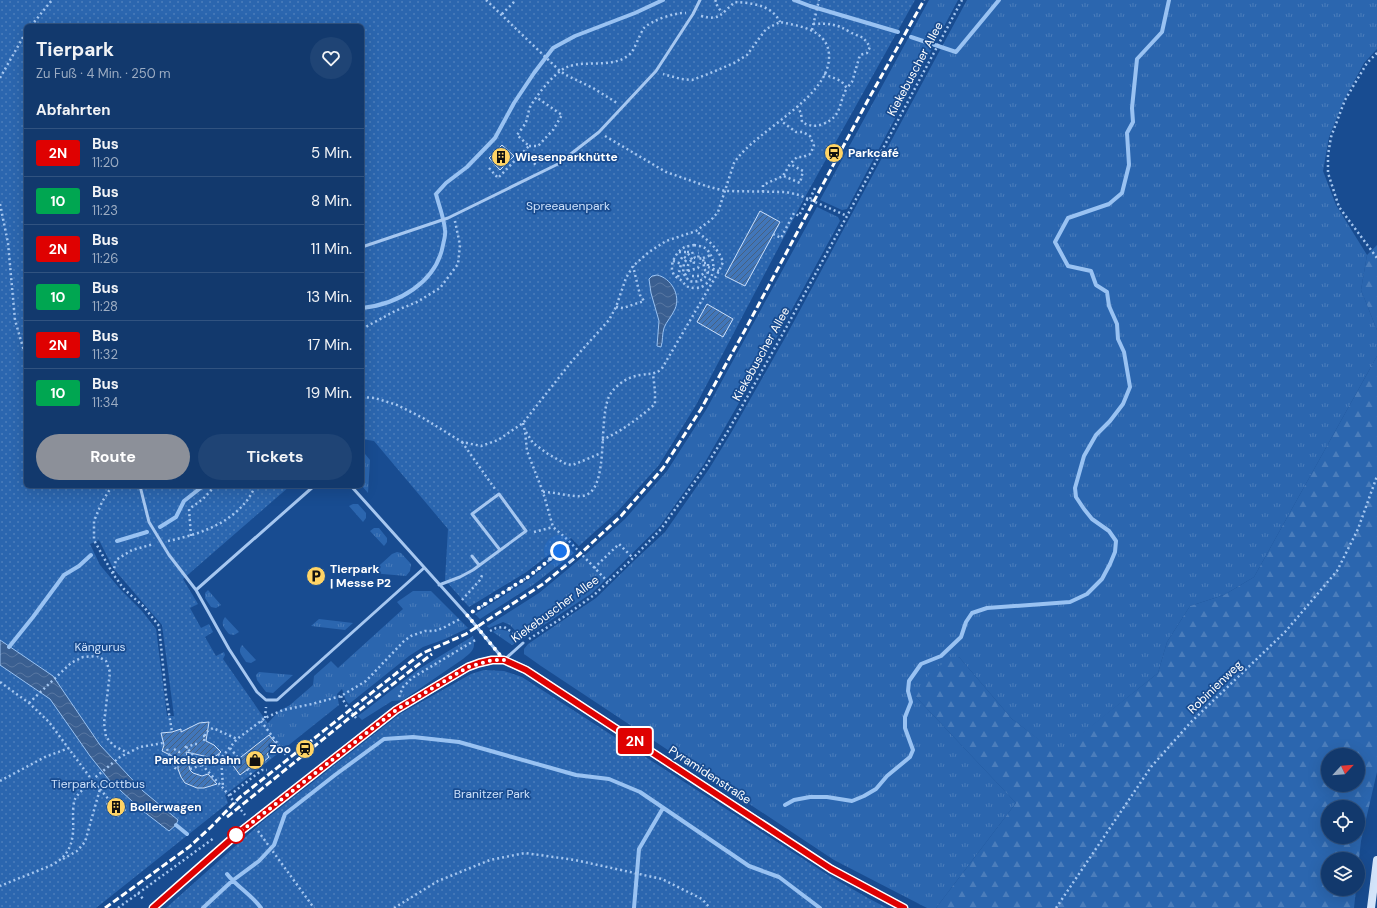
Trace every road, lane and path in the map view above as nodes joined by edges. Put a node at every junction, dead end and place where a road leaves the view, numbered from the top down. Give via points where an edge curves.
1 (52, 0) edge
2 (486, 0) edge
3 (516, 0) edge
4 (700, 0) edge
5 (716, 0) edge
6 (819, 0) edge
7 (962, 0) edge
8 (722, 13) junction
9 (502, 14) junction
10 (694, 14) junction
11 (780, 22) junction
12 (33, 24) edge
13 (813, 24) junction
14 (812, 30) junction
15 (24, 36) edge
16 (1377, 53) edge
17 (560, 70) junction
18 (656, 71) junction
19 (824, 74) junction
20 (0, 78) edge
21 (847, 88) junction
22 (536, 98) junction
23 (622, 106) junction
24 (797, 106) junction
25 (781, 121) junction
26 (599, 132) junction
27 (529, 146) junction
28 (523, 152) junction
29 (790, 164) junction
30 (489, 168) dead end
31 (543, 172) junction
32 (783, 176) junction
33 (817, 189) dead end
34 (725, 191) junction
35 (763, 192) junction
36 (809, 198) junction
37 (0, 204) edge
38 (454, 215) junction
39 (847, 216) junction
40 (696, 231) junction
41 (773, 234) dead end
42 (364, 246) edge
43 (678, 252) junction
44 (687, 252) junction
45 (698, 253) dead end
46 (711, 255) junction
47 (703, 258) junction
48 (1377, 258) edge
49 (681, 259) dead end
50 (698, 259) junction
51 (692, 260) junction
52 (673, 261) junction
53 (700, 263) dead end
54 (704, 263) junction
55 (683, 264) junction
56 (633, 266) junction
57 (693, 266) dead end
58 (698, 268) junction
59 (713, 270) junction
60 (688, 271) junction
61 (705, 271) junction
62 (719, 271) junction
63 (685, 275) junction
64 (692, 276) dead end
65 (678, 277) junction
66 (616, 308) junction
67 (364, 327) edge
68 (24, 351) edge
69 (653, 374) junction
70 (364, 397) edge
71 (523, 423) junction
72 (526, 431) junction
73 (602, 440) junction
74 (462, 442) junction
75 (602, 453) junction
76 (1377, 476) edge
77 (111, 488) edge
78 (140, 488) edge
79 (213, 488) edge
80 (255, 488) edge
81 (312, 488) edge
82 (353, 488) edge
83 (543, 492) junction
84 (499, 494) junction
85 (553, 526) junction
86 (526, 531) junction
87 (192, 536) junction
88 (162, 542) junction
89 (571, 543) junction
90 (500, 550) junction
91 (472, 556) dead end
92 (633, 558) junction
93 (479, 565) junction
94 (424, 568) junction
95 (594, 568) junction
96 (484, 570) dead end
97 (113, 574) junction
98 (608, 582) junction
99 (439, 585) junction
100 (196, 590) junction
101 (458, 605) junction
102 (467, 615) junction
103 (484, 635) junction
104 (523, 643) junction
105 (504, 660) junction
106 (0, 682) edge
107 (341, 696) junction
108 (29, 703) junction
109 (356, 718) dead end
110 (261, 721) junction
111 (172, 732) dead end
112 (237, 739) junction
113 (204, 741) dead end
114 (162, 744) dead end
115 (200, 744) dead end
116 (69, 748) junction
117 (230, 748) junction
118 (167, 749) dead end
119 (174, 749) dead end
120 (182, 751) dead end
121 (128, 754) junction
122 (218, 754) dead end
123 (286, 755) dead end
124 (221, 758) junction
125 (239, 759) dead end
126 (202, 765) junction
127 (178, 769) dead end
128 (190, 769) dead end
129 (247, 769) dead end
130 (267, 770) dead end
131 (253, 777) junction
132 (92, 780) junction
133 (0, 781) edge
134 (223, 788) junction
135 (100, 789) junction
136 (230, 795) junction
137 (110, 801) dead end
138 (245, 815) dead end
139 (258, 830) dead end
140 (60, 860) junction
141 (1377, 860) edge
142 (0, 886) edge
143 (138, 893) dead end
144 (144, 900) dead end
145 (153, 908) edge
146 (314, 908) edge
147 (394, 908) edge
148 (710, 908) edge
149 (904, 908) edge
150 (1056, 908) edge
151 (1371, 908) edge

1 - 12 path
2 - 9 path
3 - 9 path
4 - 10 lane
5 - 8 path
6 - 13 path
7 - 39 path, Kiekebuscher Allee
8 - 10 path via 712,19
8 - 11 path via 735,2 744,3 766,7
9 - 17 path
10 - 17 path via 681,12 645,27 630,54 620,60 599,64 576,64
10 - 18 lane
11 - 14 path
11 - 18 path via 766,29 747,55 708,74 692,80
13 - 14 path
13 - 21 path via 829,23 844,28 864,37 870,47 866,53 860,55 852,82
14 - 19 path via 829,48 829,59
15 - 20 path
16 - 48 path via 1367,63 1345,100 1331,136 1328,173 1339,207
17 - 22 path
17 - 23 path
18 - 23 lane
19 - 21 path via 841,81
19 - 24 path via 816,89
21 - 24 path via 837,114 819,126 808,126 802,122
22 - 27 path via 529,109 526,122 517,135
22 - 27 path via 562,115 553,130 538,146
23 - 26 lane
24 - 25 path
25 - 29 path via 796,132 810,136 814,146 810,154 797,157
25 - 34 path via 739,156 734,163
26 - 31 lane via 558,164
26 - 34 path via 666,172
27 - 28 path
28 - 30 path via 498,178
28 - 31 path
29 - 32 path
29 - 32 path via 803,171 800,183
31 - 38 lane
32 - 35 path via 763,185
33 - 36 path via 815,188
34 - 35 path
34 - 40 path via 718,212
35 - 36 path via 786,192
36 - 39 path
36 - 41 path via 799,216 794,213 781,238
37 - 68 path via 8,243 15,320
38 - 42 lane
38 - 67 path via 460,245 458,264 440,288
39 - 92 path, Kiekebuscher Allee via 728,431 661,528
40 - 56 path via 666,242
40 - 62 path via 719,252 723,262
43 - 44 path
43 - 46 path via 685,247 701,246
43 - 52 path
44 - 50 path via 692,252
44 - 51 path
45 - 50 path
46 - 47 path
46 - 59 path
47 - 50 path
47 - 54 path
49 - 55 path via 686,258
51 - 57 path
51 - 60 path via 688,265
52 - 55 path
52 - 65 path via 672,269
53 - 58 path
54 - 59 path via 708,262 708,267
54 - 61 path
55 - 63 path
55 - 65 path
56 - 66 path
56 - 66 path via 640,295 644,301
58 - 60 path
58 - 61 path
59 - 62 path
59 - 65 path via 710,279 700,287 688,287
60 - 63 path
61 - 63 path via 708,272 705,278 697,282 690,281
61 - 64 path via 700,276
62 - 69 path via 661,370
66 - 71 path via 609,320 572,361
69 - 73 path via 655,404 629,425
69 - 73 path via 631,377 611,393 606,403
70 - 74 path via 397,405
71 - 72 path
71 - 74 path via 498,440 481,446
72 - 75 path via 533,443 566,464 572,465
72 - 83 path via 527,451
73 - 75 path
74 - 84 path
75 - 83 path via 598,483 584,496
76 - 150 path, Robinienweg via 1358,529 1337,571 1284,632 1191,722 1150,767
77 - 97 path via 94,521 94,540
78 - 88 lane via 149,522
79 - 87 path via 189,509
80 - 87 path via 244,504 230,517
81 - 100 lane
82 - 94 lane
83 - 85 path
84 - 86 lane
84 - 90 lane via 472,514
85 - 86 path via 534,532
85 - 89 path
86 - 90 lane
87 - 88 path
88 - 97 path via 132,550 116,560
88 - 100 lane
89 - 95 path
89 - 102 path via 528,577
90 - 93 lane
91 - 93 lane
92 - 95 path via 619,544
92 - 98 path, Kiekebuscher Allee
93 - 99 lane via 460,578
94 - 99 lane
94 - 100 lane via 277,700 266,700 257,692
95 - 98 path
96 - 101 path via 480,580
97 - 111 path via 159,626
98 - 104 path, Kiekebuscher Allee via 565,616
99 - 101 lane
101 - 102 lane
102 - 103 lane
102 - 107 path via 443,628 411,636 366,680
103 - 104 path via 496,628 504,627
103 - 105 lane
104 - 105 lane, Kiekebuscher Allee
105 - 145 street via 492,660 468,667 396,710 236,835
105 - 149 street, Pyramidenstraße via 526,670 831,869
106 - 108 path
107 - 109 path
107 - 110 path via 283,710
108 - 116 path via 49,722
108 - 121 path via 71,662 83,657 97,656 106,661 110,672 104,723 106,737 114,746
110 - 112 path
110 - 123 path
112 - 113 path via 214,728 206,732
112 - 117 path
114 - 121 path via 140,747
115 - 126 path via 186,747
116 - 132 path
116 - 133 path via 45,757
117 - 124 path
117 - 125 path
118 - 127 path via 175,768
119 - 120 path
121 - 132 path via 120,757
122 - 124 path
124 - 126 path via 214,763
124 - 134 path
126 - 128 path
126 - 134 path
129 - 131 path
130 - 131 path via 262,770
131 - 136 path
132 - 135 path
132 - 140 path via 75,799 73,838 69,851
134 - 136 path
135 - 137 path
135 - 140 path via 85,842 77,851
136 - 138 path
139 - 146 path
140 - 142 path
141 - 151 street
143 - 144 path
147 - 148 path via 438,881 490,860 525,853 575,860 662,879 702,899

